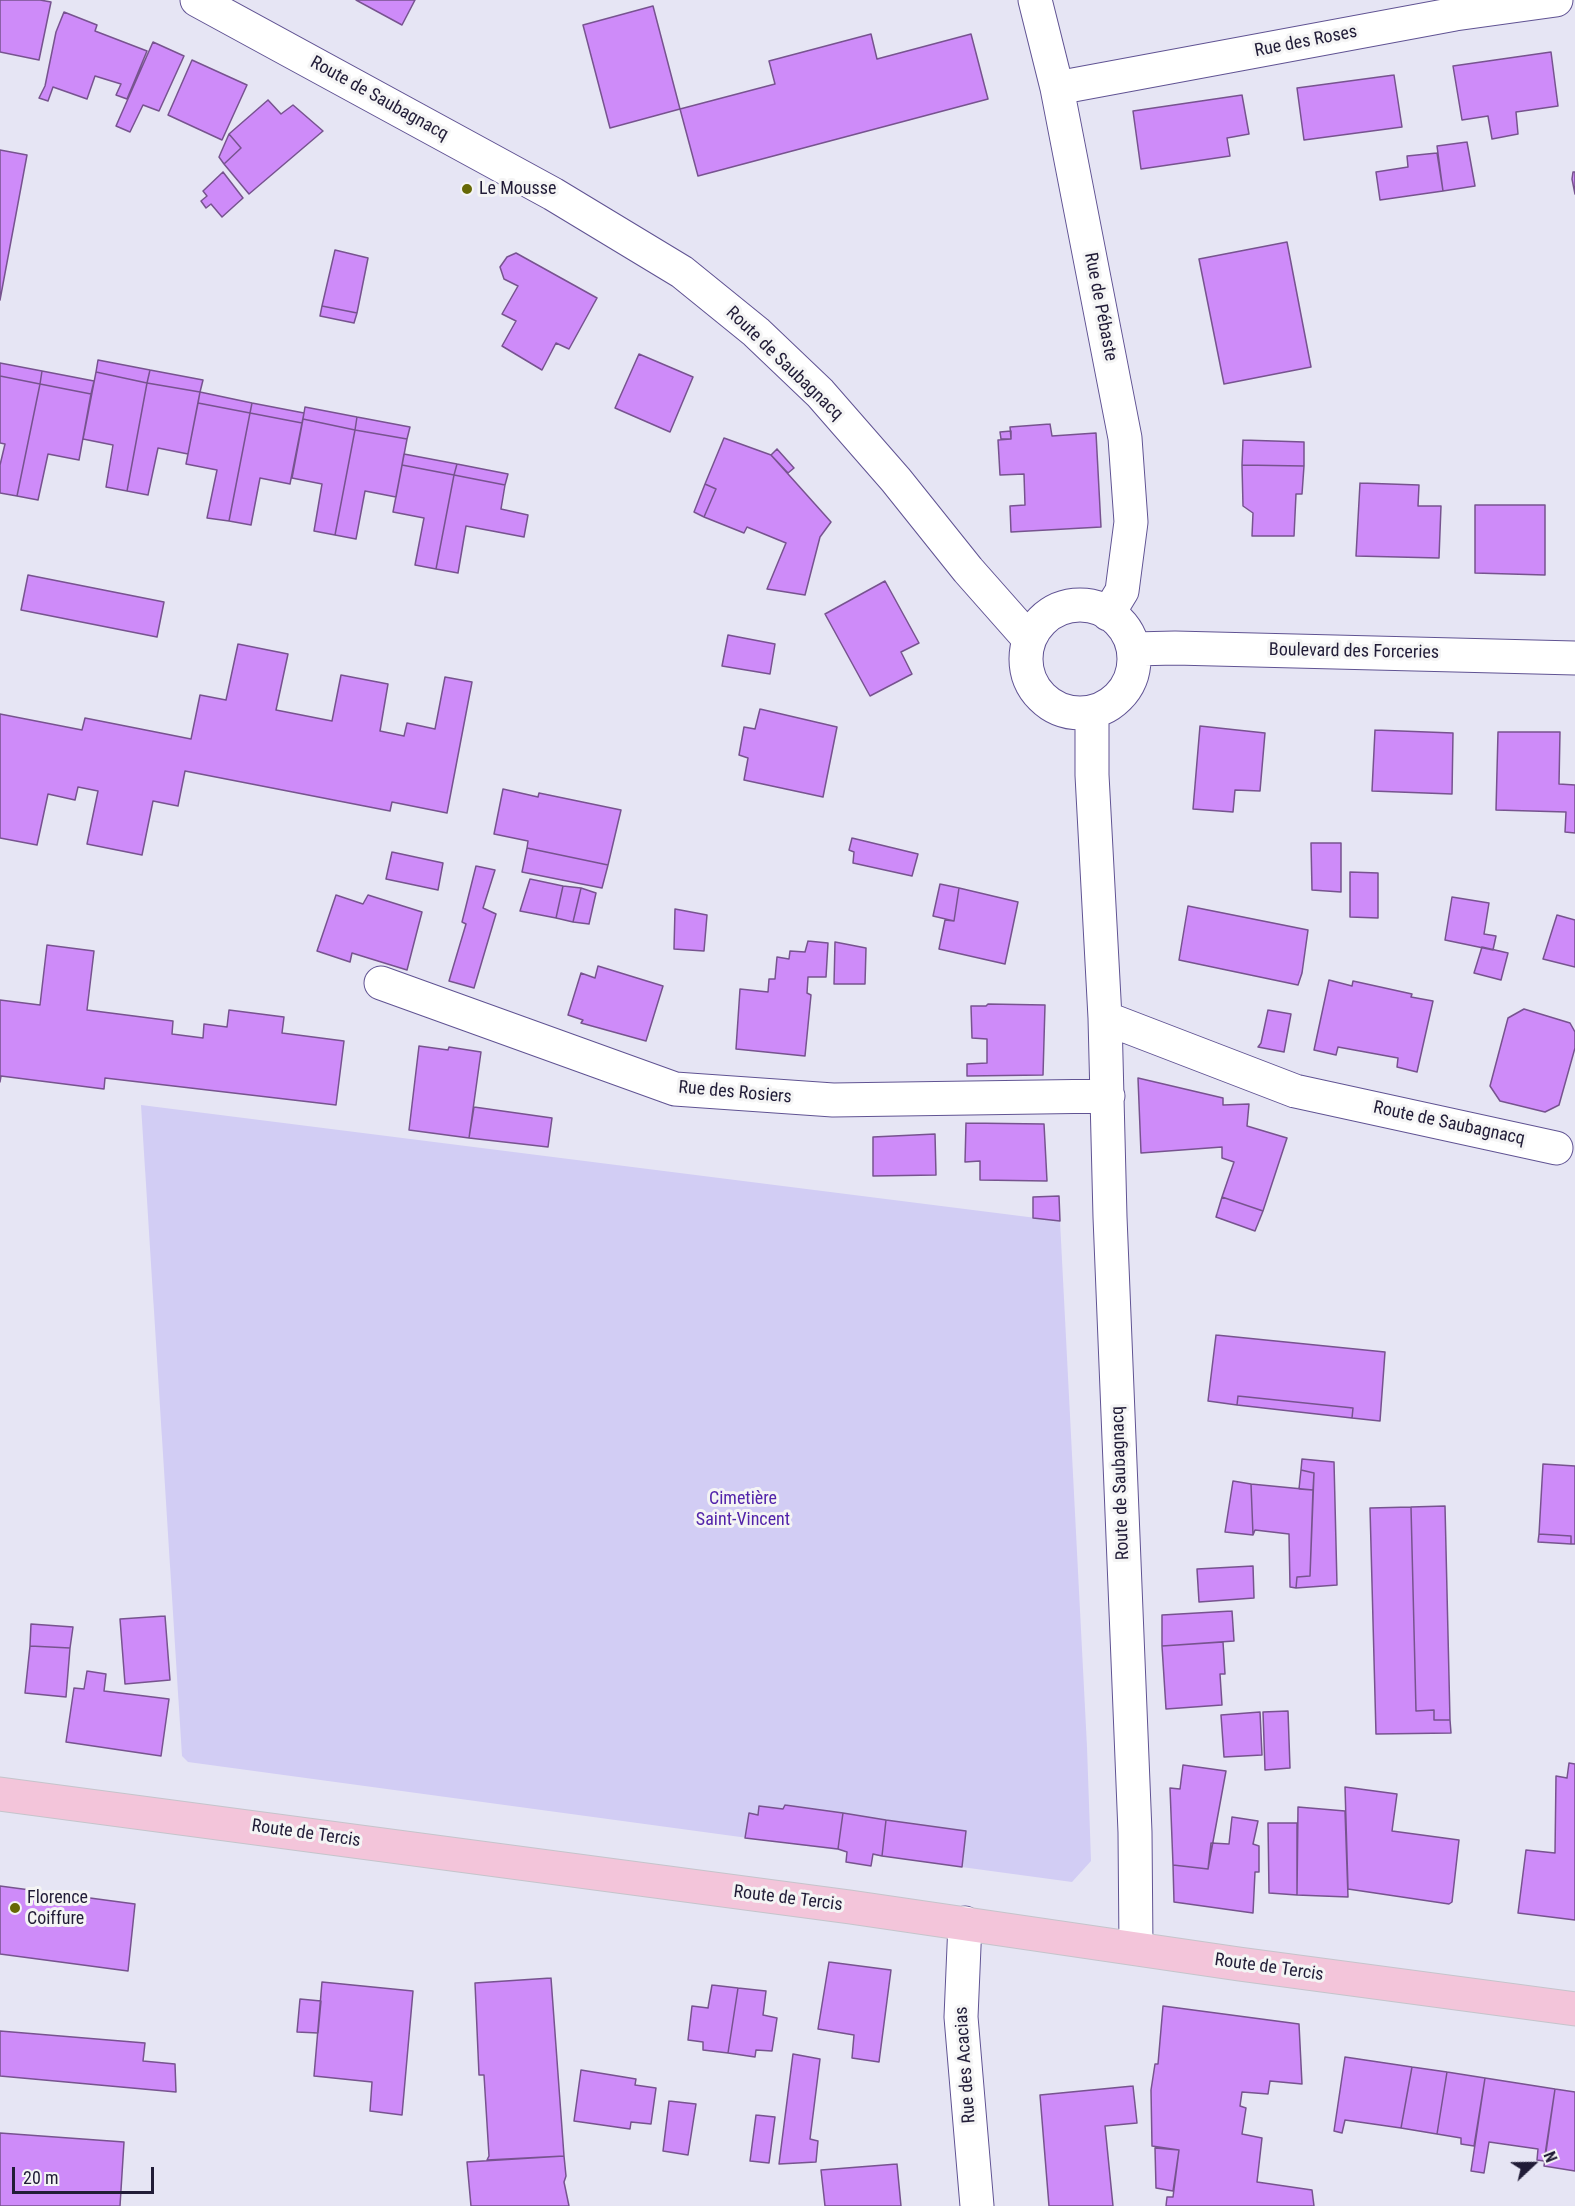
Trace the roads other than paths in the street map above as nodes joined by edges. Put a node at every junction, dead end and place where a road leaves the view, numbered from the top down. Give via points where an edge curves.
1 (197, 0) edge
2 (1035, 0) edge
3 (1556, 0) edge
4 (1453, 7) edge
5 (1058, 88) junction
6 (1108, 614) junction
7 (1029, 639) junction
8 (1134, 649) junction
9 (1575, 658) edge
10 (1092, 713) junction
11 (381, 983) dead end
12 (1105, 1018) junction
13 (1108, 1096) junction
14 (1556, 1148) dead end
15 (0, 1794) edge
16 (965, 1923) junction
17 (1136, 1948) junction
18 (1575, 2009) edge
19 (977, 2206) edge

1 - 7 street, Route de Saubagnacq via 552,194 682,272 756,332 820,393
2 - 5 street, Rue de Pébaste
3 - 4 street, Rue des Roses
4 - 5 street, Rue des Roses
5 - 6 street, Rue de Pébaste via 1125,438 1131,522 1122,591
6 - 7 street via 1083,605 1065,606 1047,615
6 - 8 street via 1119,620
7 - 10 street via 1026,666 1030,684 1041,698 1056,709
8 - 9 street, Boulevard des Forceries
8 - 10 street via 1133,674 1124,692 1110,706
10 - 12 street, Route de Saubagnacq
11 - 13 street, Rue des Rosiers via 675,1089 833,1100
12 - 13 street, Route de Saubagnacq
12 - 14 street, Route de Saubagnacq via 1295,1091
13 - 17 street, Route de Saubagnacq
15 - 16 main road, Route de Tercis
16 - 17 main road, Route de Tercis
16 - 19 street, Rue des Acacias via 961,2017
17 - 18 main road, Route de Tercis

